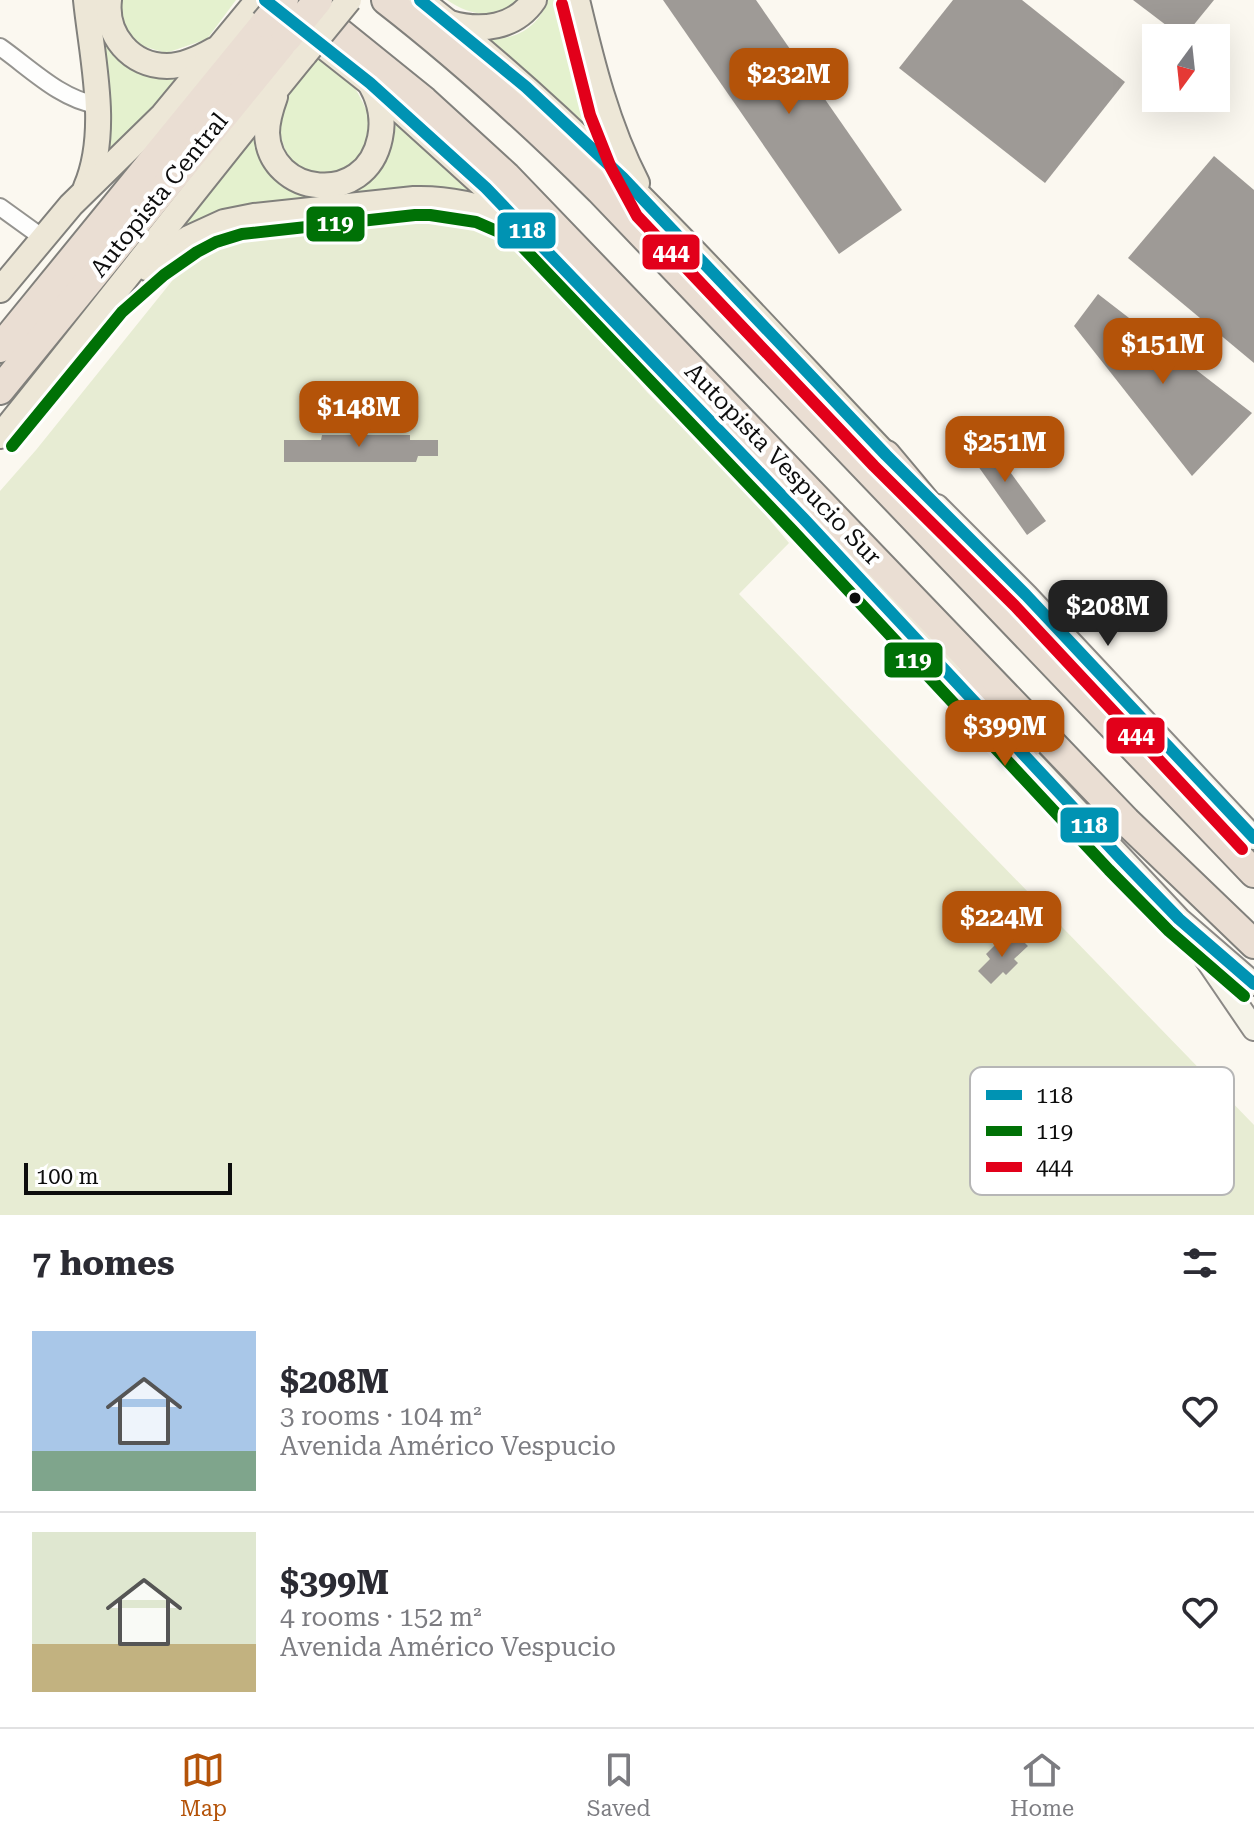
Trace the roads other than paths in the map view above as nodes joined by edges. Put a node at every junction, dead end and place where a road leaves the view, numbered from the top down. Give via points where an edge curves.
1 (86, 0) edge
2 (109, 0) edge
3 (284, 0) edge
4 (299, 0) edge
5 (318, 0) edge
6 (349, 0) edge
7 (386, 0) edge
8 (420, 0) edge
9 (534, 0) edge
10 (577, 0) edge
11 (272, 21) edge
12 (450, 23) junction
13 (225, 41) junction
14 (0, 47) edge
15 (370, 83) junction
16 (279, 86) junction
17 (97, 105) junction
18 (85, 190) junction
19 (650, 206) junction
20 (0, 207) edge
21 (524, 226) junction
22 (43, 238) junction
23 (0, 290) edge
24 (110, 301) junction
25 (0, 348) edge
26 (0, 390) edge
27 (0, 436) edge
28 (886, 455) junction
29 (1061, 671) junction
30 (959, 684) junction
31 (1221, 801) junction
32 (1126, 821) junction
33 (1254, 826) edge
34 (1254, 838) edge
35 (1254, 873) edge
36 (1179, 919) junction
37 (1254, 944) edge
38 (1254, 984) edge
39 (1254, 1029) edge

1 - 17 main road
2 - 13 main road via 118,41 151,64 181,64
3 - 11 highway, Autopista Central, bridge
4 - 32 highway, Autopista Vespucio Sur via 506,176
5 - 11 highway, Autopista Central, bridge
6 - 11 main road, bridge
7 - 29 highway via 505,99 600,190
8 - 12 main road
9 - 12 main road via 503,24 481,28
10 - 19 main road via 605,109
11 - 13 main road
11 - 15 main road
11 - 16 main road
11 - 25 highway, Autopista Central
11 - 26 highway, Autopista Central
12 - 19 main road via 561,119
13 - 18 main road via 163,115
14 - 17 street via 68,96
15 - 16 main road via 381,115 376,152 360,174 331,186 299,180 273,155 267,124
15 - 21 main road
16 - 24 main road
17 - 18 main road via 97,147
18 - 22 main road
19 - 28 main road
20 - 22 street
21 - 24 main road via 481,207 431,199 239,218 210,227 170,250
21 - 30 main road
22 - 23 main road
24 - 27 main road
28 - 29 highway
28 - 31 main road
29 - 35 highway
30 - 32 highway
30 - 36 main road
31 - 33 main road
31 - 34 main road
32 - 37 highway, Autopista Vespucio Sur
36 - 38 main road
36 - 39 main road

